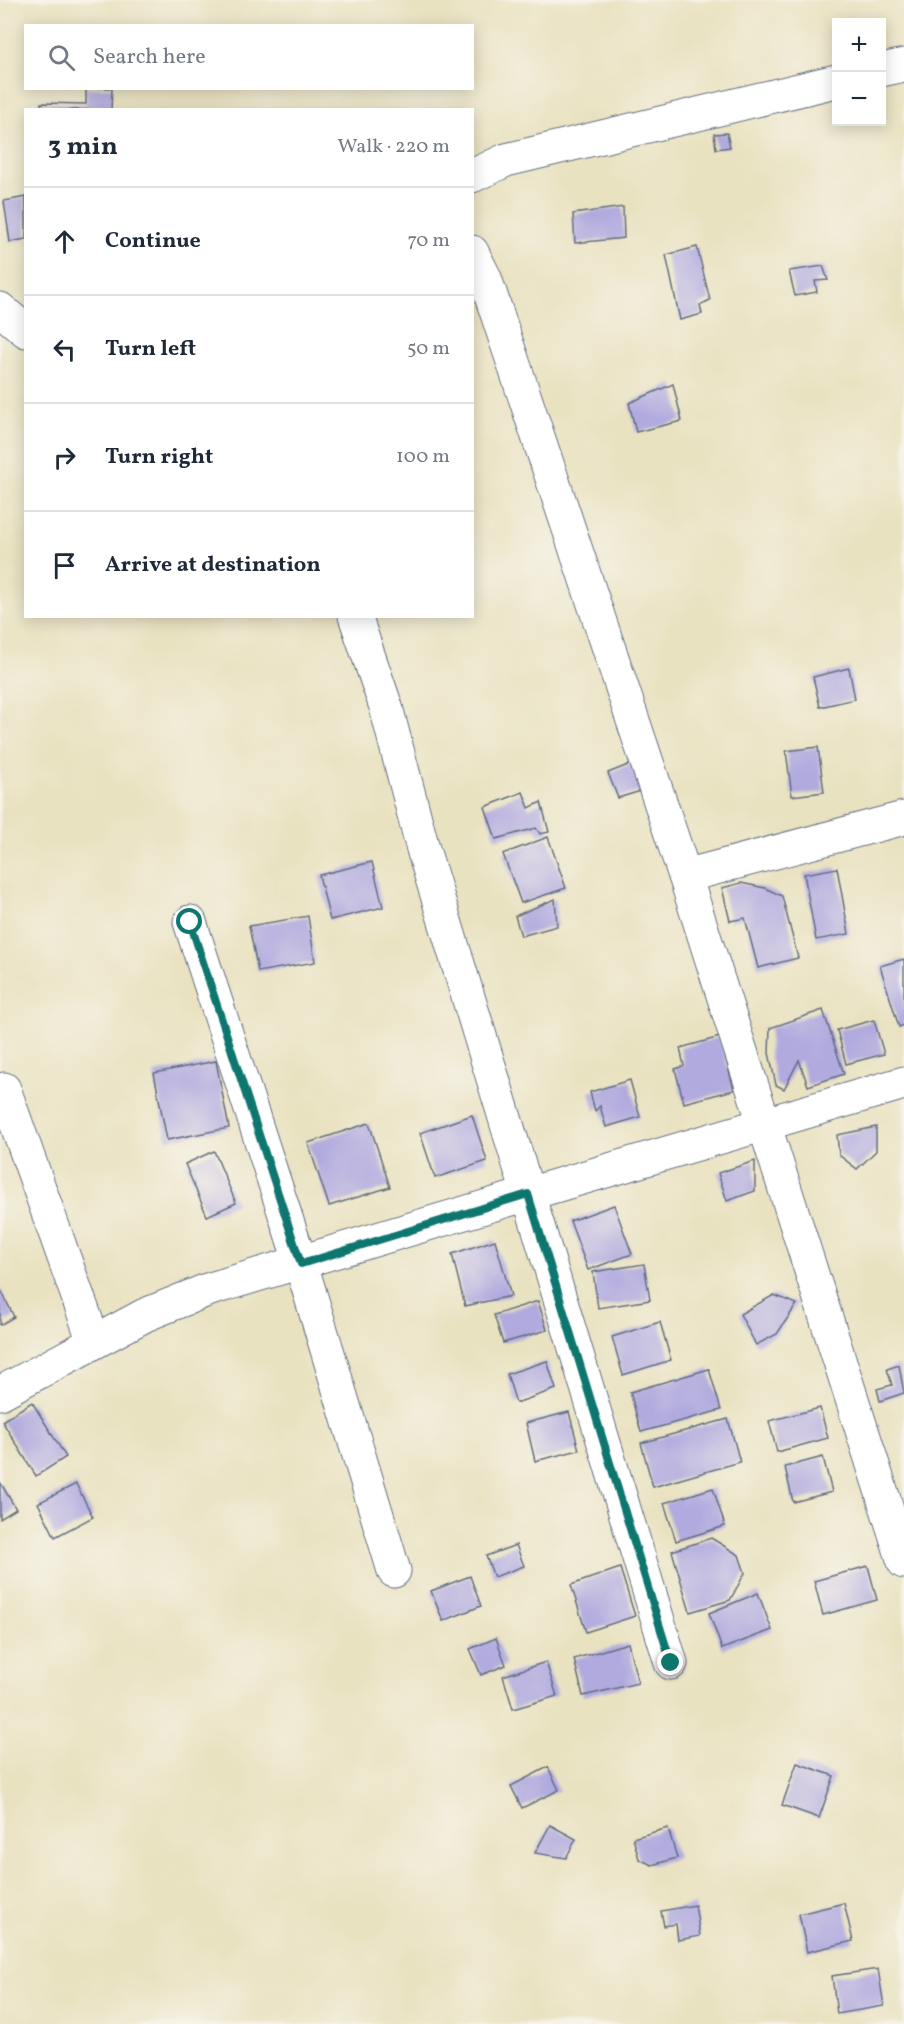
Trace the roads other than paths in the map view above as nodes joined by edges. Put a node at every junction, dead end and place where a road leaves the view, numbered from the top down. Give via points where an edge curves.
1 (904, 65) edge
2 (886, 69) edge
3 (832, 82) edge
4 (474, 175) edge
5 (474, 256) edge
6 (0, 309) edge
7 (24, 329) edge
8 (356, 618) edge
9 (904, 818) edge
10 (685, 876) junction
11 (190, 922) dead end
12 (904, 1083) edge
13 (4, 1089) dead end
14 (764, 1125) junction
15 (528, 1194) junction
16 (301, 1264) junction
17 (94, 1342) junction
18 (0, 1393) edge
19 (904, 1562) edge
20 (394, 1571) dead end
21 (671, 1663) dead end

1 - 2 street
3 - 4 street via 506,160
5 - 10 street via 489,289
6 - 7 street
8 - 15 street via 386,707 423,849
9 - 10 street
10 - 14 street
11 - 16 street
12 - 14 street
13 - 17 street
14 - 15 street
14 - 19 street
15 - 16 street
15 - 21 street
16 - 17 street via 207,1290 145,1315
16 - 20 street
17 - 18 street

